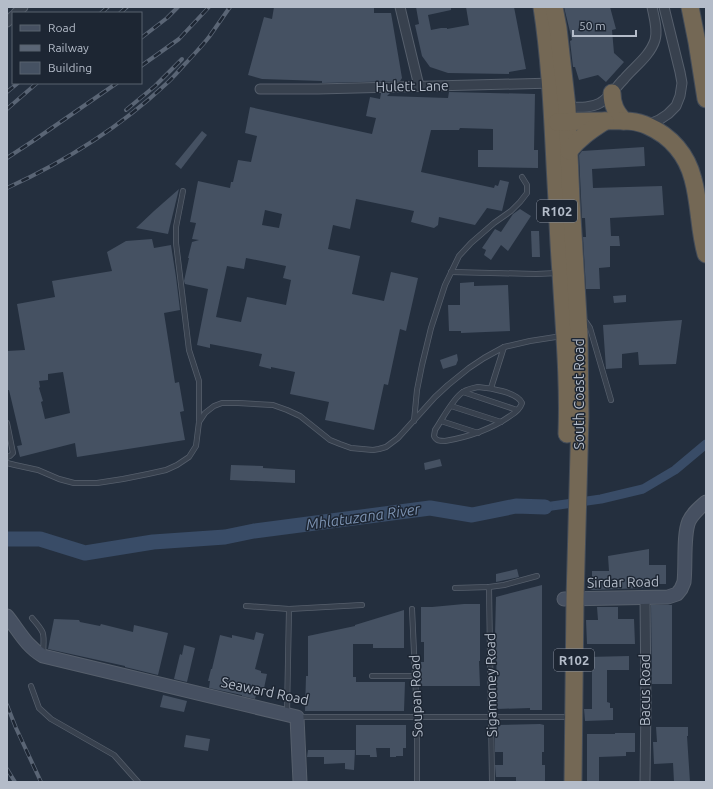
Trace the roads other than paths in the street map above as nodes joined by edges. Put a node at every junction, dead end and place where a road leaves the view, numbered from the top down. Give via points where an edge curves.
1 (400, 7) edge
2 (542, 7) edge
3 (554, 7) edge
4 (652, 7) edge
5 (664, 7) edge
6 (690, 7) edge
7 (552, 29) junction
8 (672, 37) junction
9 (655, 40) junction
10 (558, 83) junction
11 (419, 86) junction
12 (260, 89) dead end
13 (612, 93) junction
14 (706, 99) edge
15 (560, 114) junction
16 (605, 121) junction
17 (624, 121) junction
18 (647, 125) junction
19 (569, 151) junction
20 (522, 177) dead end
21 (183, 191) dead end
22 (564, 201) junction
23 (706, 254) edge
24 (451, 272) junction
25 (568, 272) junction
26 (575, 330) junction
27 (504, 348) junction
28 (490, 388) junction
29 (463, 392) junction
30 (611, 400) dead end
31 (451, 406) junction
32 (517, 410) junction
33 (414, 421) junction
34 (441, 421) junction
35 (199, 422) junction
36 (501, 422) junction
37 (7, 423) edge
38 (478, 433) junction
39 (7, 457) edge
40 (7, 463) edge
41 (706, 502) edge
42 (537, 576) dead end
43 (490, 587) junction
44 (455, 588) dead end
45 (645, 598) junction
46 (569, 599) junction
47 (362, 605) dead end
48 (246, 606) dead end
49 (289, 609) junction
50 (412, 609) dead end
51 (7, 616) edge
52 (32, 618) dead end
53 (43, 656) junction
54 (372, 676) dead end
55 (415, 676) junction
56 (31, 686) dead end
57 (292, 716) junction
58 (417, 717) junction
59 (564, 717) junction
60 (492, 718) junction
61 (138, 782) edge
62 (300, 782) edge
63 (417, 782) edge
64 (492, 782) edge
65 (562, 782) edge
66 (572, 782) edge
67 (645, 782) edge

1 - 11 street
2 - 7 highway, South Coast Road / R102
3 - 7 highway, South Coast Road / R102
4 - 9 street
5 - 8 street
6 - 14 highway
7 - 10 highway, South Coast Road / R102
8 - 9 street via 665,36
8 - 18 street via 682,83 680,96 676,106 668,114
9 - 13 street via 648,52
10 - 11 street, Hulett Lane
10 - 15 highway, South Coast Road / R102
11 - 12 street, Hulett Lane
13 - 15 street via 593,106
13 - 17 highway via 614,107
15 - 16 highway
15 - 19 highway, South Coast Road / R102
15 - 22 highway, South Coast Road / R102
16 - 17 highway
16 - 19 highway via 583,136
17 - 18 highway
18 - 23 highway via 679,148 687,163 697,197
19 - 22 highway, South Coast Road / R102
20 - 24 lane via 528,185 527,194 471,243 459,256
21 - 35 lane via 176,227 176,243 190,350 199,381
22 - 25 highway, South Coast Road / R102
24 - 25 lane
24 - 33 lane via 422,365
25 - 26 highway, South Coast Road / R102
26 - 27 lane
26 - 30 lane via 586,322 590,328
26 - 46 highway, South Coast Road / R102
27 - 28 lane
27 - 33 lane via 484,358 448,384
28 - 29 lane
28 - 32 lane via 518,397 522,406
29 - 31 lane
29 - 32 lane
31 - 34 lane
31 - 36 lane
32 - 36 lane
33 - 35 lane via 392,443 373,450 351,448 330,440 300,416 273,405 222,403 205,413
34 - 38 lane
34 - 38 lane via 434,434 434,438 439,441
35 - 40 lane via 196,446 189,457 166,470 148,474 74,483 43,471
36 - 38 lane
37 - 39 lane via 13,453
41 - 45 street, Sirdar Road via 689,522 686,533 684,582 681,589 677,594 668,597
42 - 43 lane
43 - 44 lane
43 - 60 lane, Sigamoney Road
45 - 46 street, Sirdar Road
45 - 67 street, Bacus Road
46 - 59 highway, South Coast Road / R102
46 - 66 highway, South Coast Road / R102
47 - 49 lane
48 - 49 lane
49 - 57 lane
50 - 55 lane, Soupan Road
51 - 53 street, Seaward Road via 28,644
52 - 53 lane via 43,632
53 - 57 street, Seaward Road
54 - 55 lane
55 - 58 lane, Soupan Road
56 - 61 lane via 39,708 52,719 114,755
57 - 58 lane, Seaward Road
57 - 62 street
58 - 60 lane, Seaward Road
58 - 63 lane, Soupan Road
59 - 60 lane, Seaward Road
59 - 65 highway, South Coast Road / R102
60 - 64 lane, Sigamoney Road

